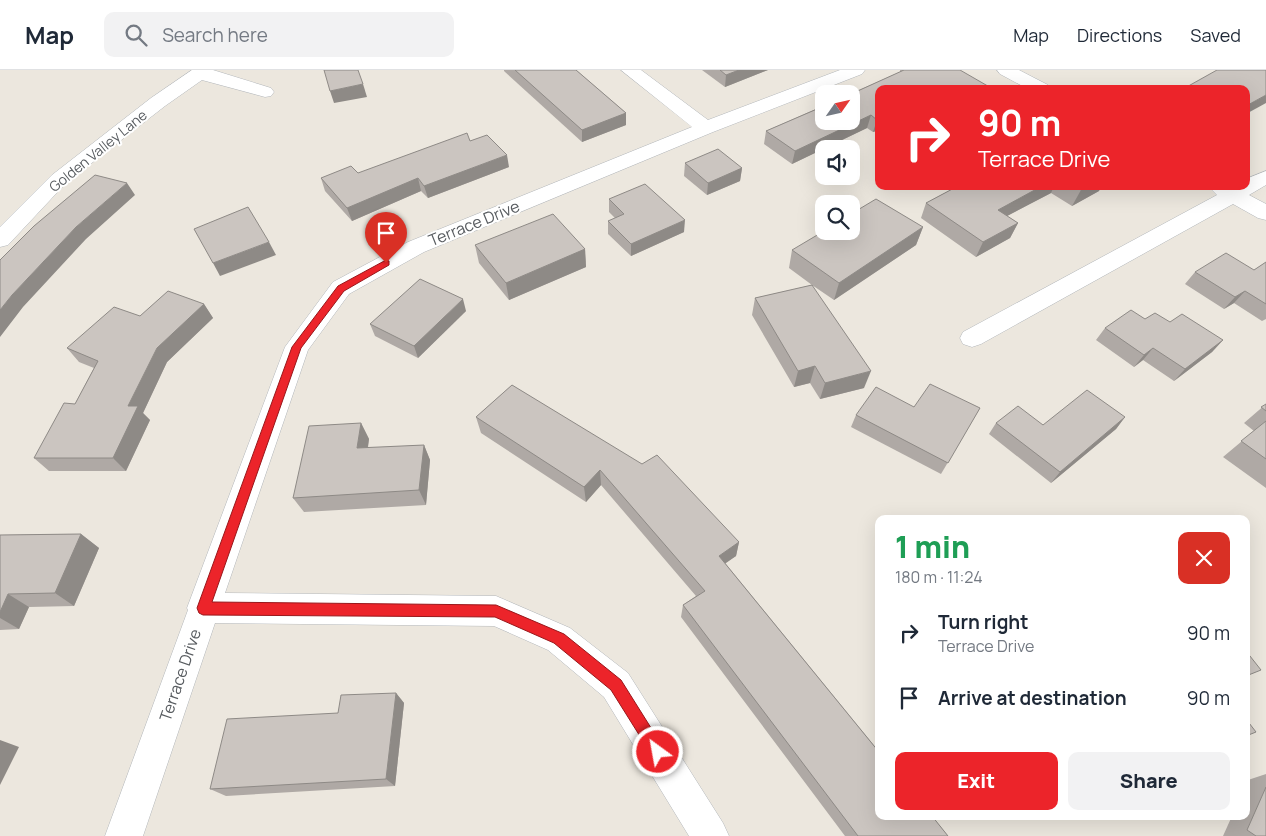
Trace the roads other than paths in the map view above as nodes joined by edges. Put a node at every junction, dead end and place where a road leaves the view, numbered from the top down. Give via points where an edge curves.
1 (630, 70) edge
2 (856, 70) edge
3 (1006, 70) edge
4 (201, 72) edge
5 (1034, 85) edge
6 (265, 92) dead end
7 (706, 128) junction
8 (1266, 177) edge
9 (1250, 182) edge
10 (1224, 191) edge
11 (1266, 214) edge
12 (0, 240) edge
13 (972, 338) dead end
14 (203, 608) junction
15 (124, 836) edge
16 (710, 836) edge

1 - 7 street
2 - 7 street, Terrace Drive
3 - 5 street
4 - 6 street
4 - 12 street, Golden Valley Lane via 59,179
7 - 14 street, Terrace Drive via 416,246 341,288 297,347
8 - 9 street
10 - 11 street
10 - 13 street
14 - 15 street, Terrace Drive
14 - 16 street via 496,611 559,639 616,685

